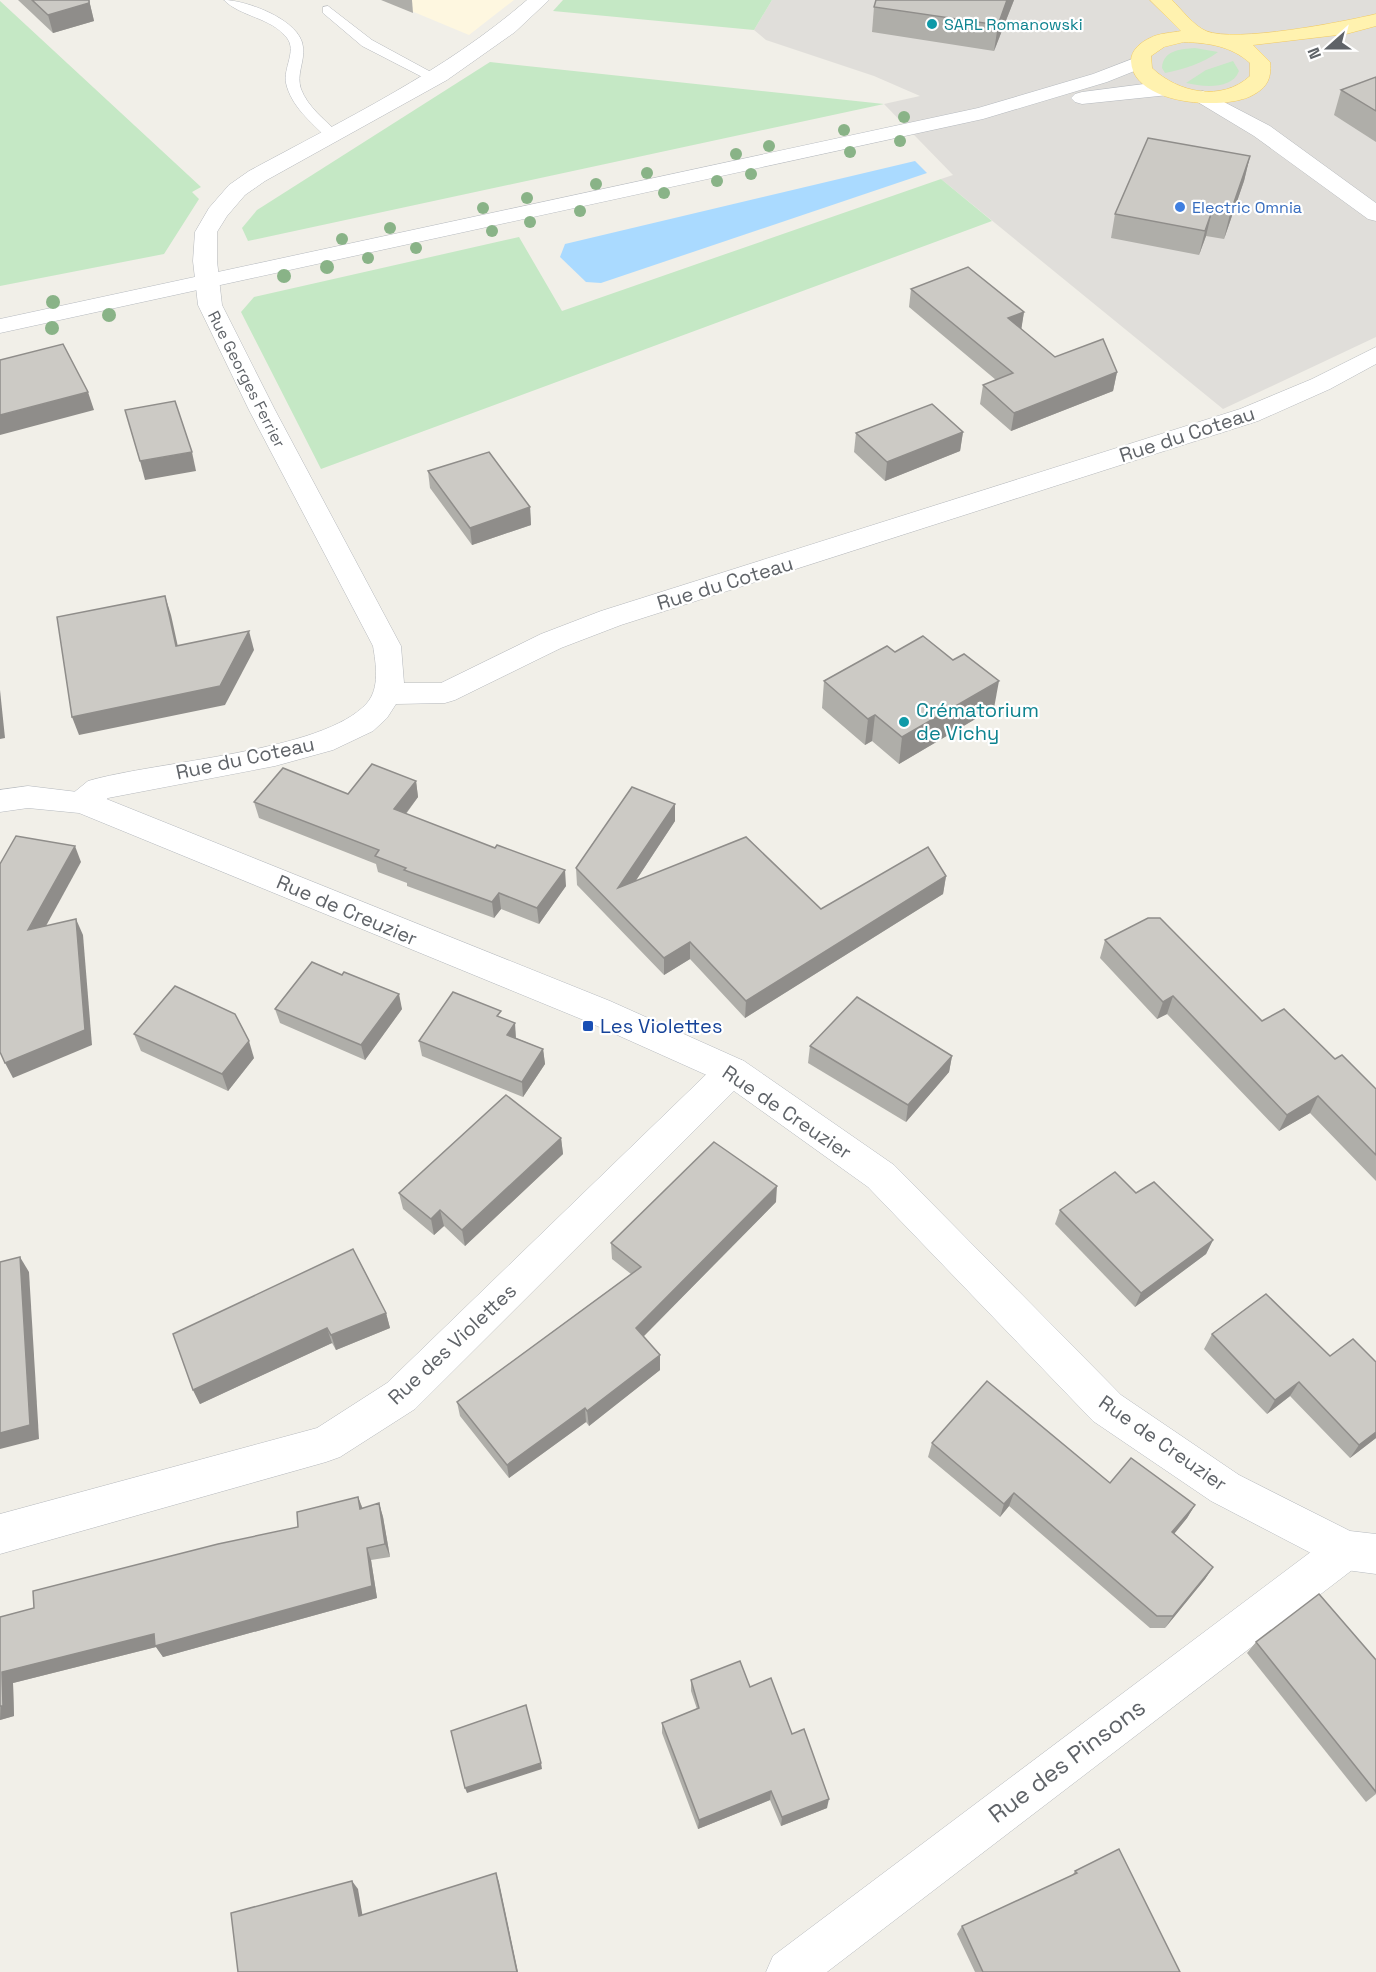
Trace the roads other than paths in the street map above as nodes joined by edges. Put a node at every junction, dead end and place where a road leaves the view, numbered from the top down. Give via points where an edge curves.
1 (230, 0) edge
2 (539, 0) edge
3 (1160, 0) edge
4 (328, 10) dead end
5 (1376, 20) edge
6 (1147, 26) dead end
7 (1346, 28) junction
8 (1199, 36) junction
9 (1229, 42) junction
10 (1143, 55) junction
11 (1271, 67) junction
12 (435, 78) junction
13 (1171, 90) junction
14 (1203, 97) junction
15 (975, 114) junction
16 (1262, 131) junction
17 (332, 135) junction
18 (1376, 214) edge
19 (207, 280) junction
20 (0, 326) edge
21 (1376, 354) edge
22 (387, 694) junction
23 (0, 801) edge
24 (83, 802) junction
25 (732, 1071) junction
26 (0, 1534) edge
27 (1361, 1552) edge
28 (789, 1972) edge

1 - 17 lane via 281,26 296,40 292,82 307,111
2 - 12 street, Rue Georges Ferrier via 490,41
3 - 8 main road
4 - 12 lane via 367,43
5 - 7 main road
6 - 10 main road
7 - 9 main road
7 - 11 main road
8 - 9 main road
8 - 10 main road via 1169,38
9 - 11 main road
10 - 13 main road via 1148,78
10 - 15 street via 1100,78
11 - 14 main road via 1234,94
11 - 16 street
12 - 17 street, Rue Georges Ferrier
13 - 14 main road
13 - 15 street via 1116,93
14 - 16 street
15 - 19 street
16 - 18 street
17 - 19 street, Rue Georges Ferrier via 257,176 237,190 217,213 206,232
19 - 20 street
19 - 22 street, Rue Georges Ferrier via 210,304 262,410 387,646 392,671
21 - 22 street, Rue du Coteau via 1321,384 1249,415 611,618 551,641 445,693
22 - 24 street, Rue du Coteau via 376,712 337,737 303,748 99,789
23 - 24 street, Rue de Creuzier via 28,797
24 - 25 street, Rue de Creuzier via 598,1011
25 - 26 street, Rue des Violettes via 401,1396 326,1444
25 - 27 street, Rue de Creuzier via 881,1176 1107,1408 1225,1488
27 - 28 street, Rue des Pinsons

